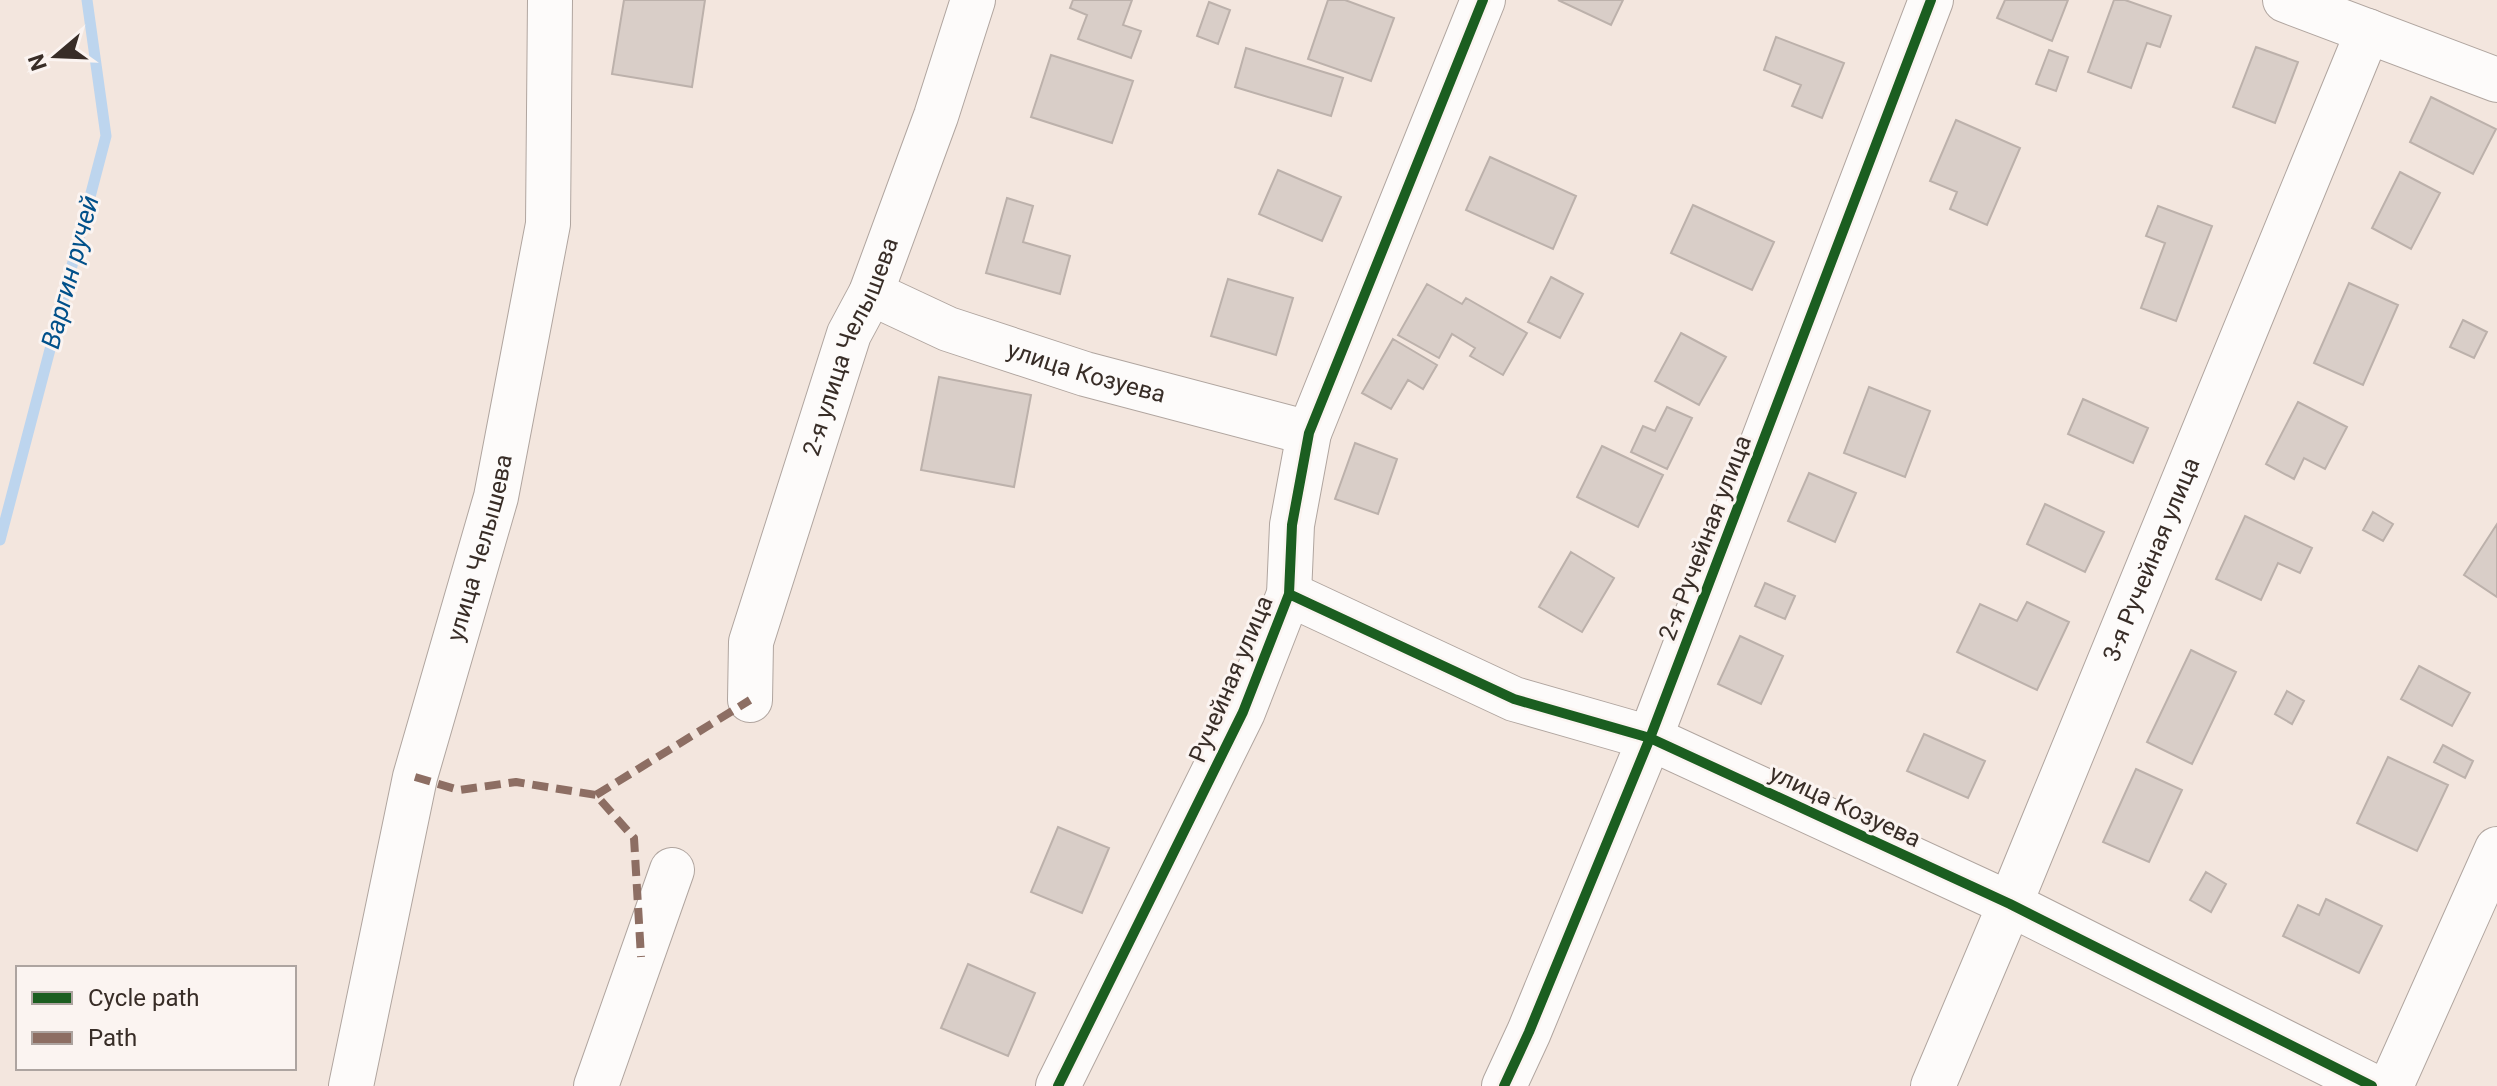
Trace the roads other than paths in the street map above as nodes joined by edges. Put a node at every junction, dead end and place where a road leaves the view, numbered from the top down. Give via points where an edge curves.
1 (550, 0) edge
2 (973, 0) edge
3 (1483, 0) edge
4 (1931, 0) edge
5 (2285, 0) edge
6 (2368, 31) junction
7 (2497, 80) edge
8 (871, 293) junction
9 (1309, 433) junction
10 (1289, 594) junction
11 (750, 700) dead end
12 (1650, 738) junction
13 (2497, 849) edge
14 (672, 870) dead end
15 (2010, 904) junction
16 (351, 1086) edge
17 (596, 1086) edge
18 (1058, 1086) edge
19 (1504, 1086) edge
20 (1933, 1086) edge
21 (2372, 1086) edge
22 (2391, 1086) edge

1 - 16 street, улица Челышева via 548,224 496,497 415,777
2 - 8 street, 2-я улица Челышева
3 - 9 street, Ручейная улица
4 - 12 street, 2-я Ручейная улица
5 - 6 street
6 - 7 street
6 - 15 street, 3-я Ручейная улица
8 - 9 street, улица Козуева via 948,329 1072,370
8 - 11 street, 2-я улица Челышева via 849,334 751,642
9 - 10 street, Ручейная улица via 1292,525
10 - 12 street, улица Козуева via 1514,699
10 - 18 street, Ручейная улица via 1243,712
12 - 15 street, улица Козуева
12 - 19 street, 2-я Ручейная улица
13 - 22 street
14 - 17 street
15 - 20 street, 3-я Ручейная улица
15 - 21 street, улица Козуева

